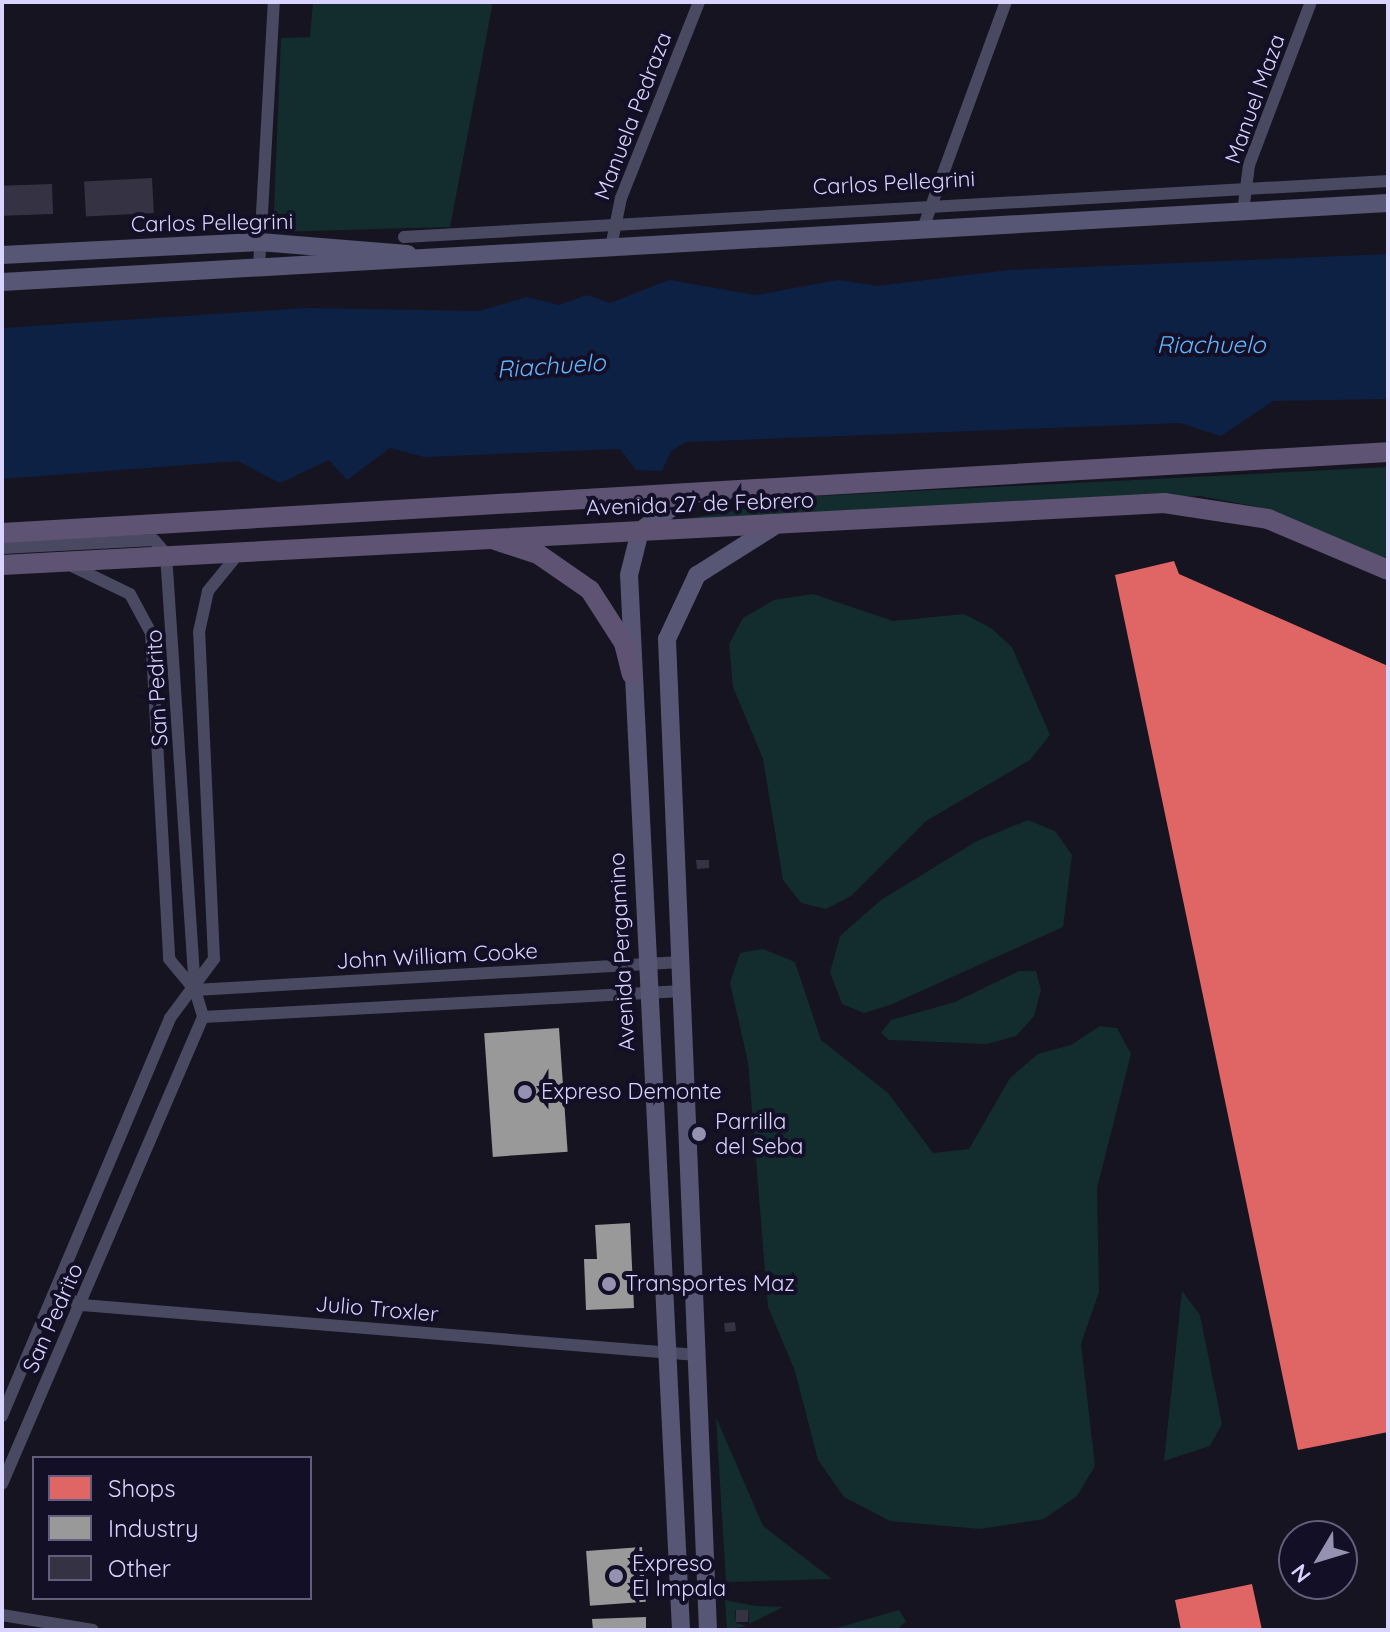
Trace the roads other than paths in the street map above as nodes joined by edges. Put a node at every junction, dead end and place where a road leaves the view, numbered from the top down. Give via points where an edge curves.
1 (274, 2) edge
2 (699, 2) edge
3 (1006, 2) edge
4 (1311, 2) edge
5 (1388, 181) edge
6 (1246, 187) junction
7 (1388, 203) edge
8 (927, 204) junction
9 (1243, 212) junction
10 (613, 222) junction
11 (922, 231) junction
12 (404, 237) dead end
13 (259, 242) junction
14 (611, 247) junction
15 (2, 255) edge
16 (423, 257) junction
17 (259, 267) junction
18 (2, 282) edge
19 (1388, 452) edge
20 (692, 493) junction
21 (773, 527) junction
22 (640, 531) junction
23 (2, 533) edge
24 (476, 535) junction
25 (2, 548) edge
26 (245, 548) junction
27 (166, 554) junction
28 (61, 562) junction
29 (2, 565) edge
30 (1388, 570) edge
31 (632, 674) junction
32 (681, 962) junction
33 (647, 964) junction
34 (195, 990) junction
35 (682, 991) junction
36 (648, 993) junction
37 (203, 1017) junction
38 (56, 1293) junction
39 (82, 1305) junction
40 (667, 1354) junction
41 (697, 1355) junction
42 (2, 1416) edge
43 (2, 1484) edge
44 (2, 1615) edge
45 (93, 1630) edge
46 (681, 1630) edge
47 (708, 1630) edge

1 - 13 street
2 - 10 street, Manuela Pedraza
3 - 8 street
4 - 6 street, Manuel Maza
5 - 6 street, Carlos Pellegrini
6 - 8 street, Carlos Pellegrini
6 - 9 street, Manuel Maza
7 - 9 main road, Carlos Pellegrini
8 - 10 street, Carlos Pellegrini
8 - 11 street
9 - 11 main road, Carlos Pellegrini
10 - 12 street, Carlos Pellegrini
10 - 14 street, Manuela Pedraza
11 - 14 main road, Carlos Pellegrini
13 - 15 main road, Carlos Pellegrini
13 - 16 main road, Carlos Pellegrini
13 - 17 street
14 - 16 main road, Carlos Pellegrini
16 - 17 main road, Carlos Pellegrini
17 - 18 main road, Carlos Pellegrini
19 - 20 main road, Avenida 27 de Febrero
20 - 22 main road
20 - 23 main road, Avenida 27 de Febrero
21 - 22 main road, Avenida 27 de Febrero
21 - 30 main road, Avenida 27 de Febrero via 1190,504 1268,519
21 - 32 main road via 697,575 667,639
22 - 24 main road, Avenida 27 de Febrero
22 - 31 main road, Avenida Pergamino via 629,575
24 - 26 main road, Avenida 27 de Febrero
24 - 31 main road via 538,554 590,590 624,643
25 - 27 street via 154,540
26 - 27 main road, Avenida 27 de Febrero
26 - 34 street, San Pedrito via 208,591 200,622 214,959
27 - 28 main road, Avenida 27 de Febrero
27 - 34 street, San Pedrito
28 - 29 main road, Avenida 27 de Febrero
28 - 34 street, San Pedrito via 130,594 151,633 169,959
31 - 33 main road, Avenida Pergamino
32 - 33 street, John William Cooke
32 - 35 main road
33 - 34 street, John William Cooke
33 - 36 main road, Avenida Pergamino
34 - 37 street, San Pedrito
34 - 38 street, San Pedrito via 170,1018
35 - 36 street
35 - 41 main road
36 - 37 street
36 - 40 main road, Avenida Pergamino
37 - 39 street, San Pedrito
38 - 39 street, Julio Troxler
38 - 42 street, San Pedrito
39 - 40 street, Julio Troxler
39 - 43 street, San Pedrito
40 - 41 street, Julio Troxler
40 - 46 main road, Avenida Pergamino
41 - 47 main road
44 - 45 street

